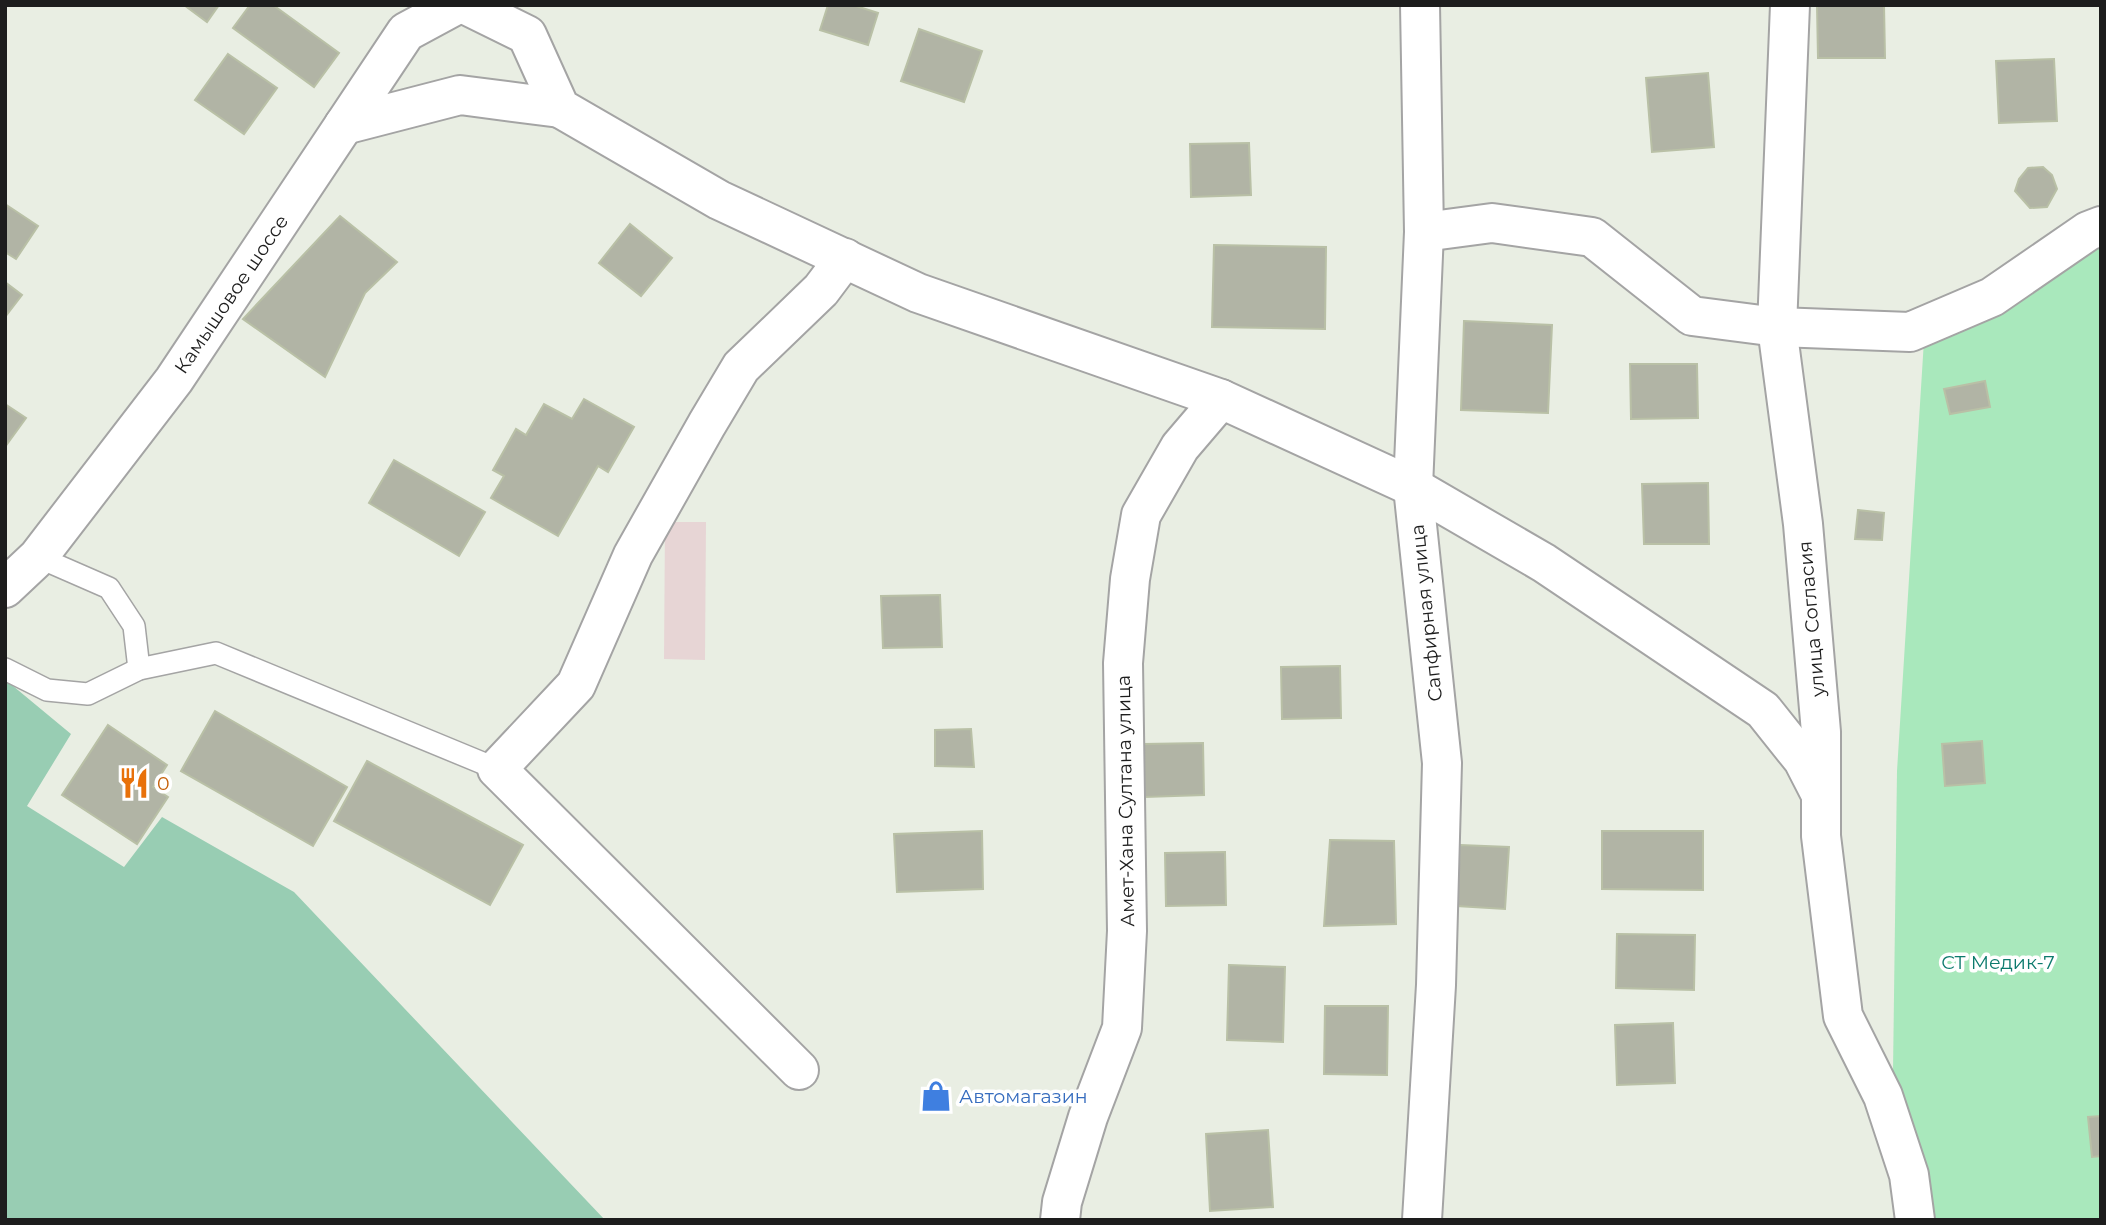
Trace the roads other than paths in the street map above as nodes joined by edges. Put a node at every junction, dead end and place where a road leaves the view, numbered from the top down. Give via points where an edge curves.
1 (456, 5) edge
2 (466, 5) edge
3 (1420, 5) edge
4 (1790, 5) edge
5 (560, 108) junction
6 (344, 125) junction
7 (2096, 220) edge
8 (1424, 232) junction
9 (845, 258) junction
10 (1777, 327) junction
11 (1221, 398) junction
12 (1413, 487) junction
13 (38, 557) junction
14 (5, 589) edge
15 (5, 669) edge
16 (139, 669) junction
17 (496, 769) junction
18 (1821, 795) junction
19 (799, 1069) dead end
20 (1060, 1220) edge
21 (1422, 1220) edge
22 (1915, 1220) edge

1 - 6 street, Камышовое шоссе via 406,32
2 - 5 street via 527,35
3 - 8 street, Сапфирная улица
4 - 10 street, улица Согласия
5 - 6 street via 460,95
5 - 9 street via 719,200
6 - 13 street, Камышовое шоссе via 174,380
7 - 10 street via 1992,297 1910,332
8 - 10 street via 1492,223 1592,237 1692,316
8 - 12 street, Сапфирная улица
9 - 11 street via 918,293
9 - 17 street via 821,290 741,367 634,555 576,685
10 - 18 street, улица Согласия via 1803,524 1821,732
11 - 12 street
11 - 20 street, Амет-Хана Султана улица via 1180,447 1141,515 1123,663 1126,930 1122,1028 1088,1117
12 - 18 street via 1544,563 1763,710 1803,760
12 - 21 street, Сапфирная улица via 1442,763 1436,985
13 - 14 street, Камышовое шоссе
13 - 16 lane via 109,588 134,626
15 - 16 lane via 47,690 89,694
16 - 17 lane via 215,653
17 - 19 street
18 - 22 street, улица Согласия via 1821,836 1843,1016 1883,1096 1909,1175

